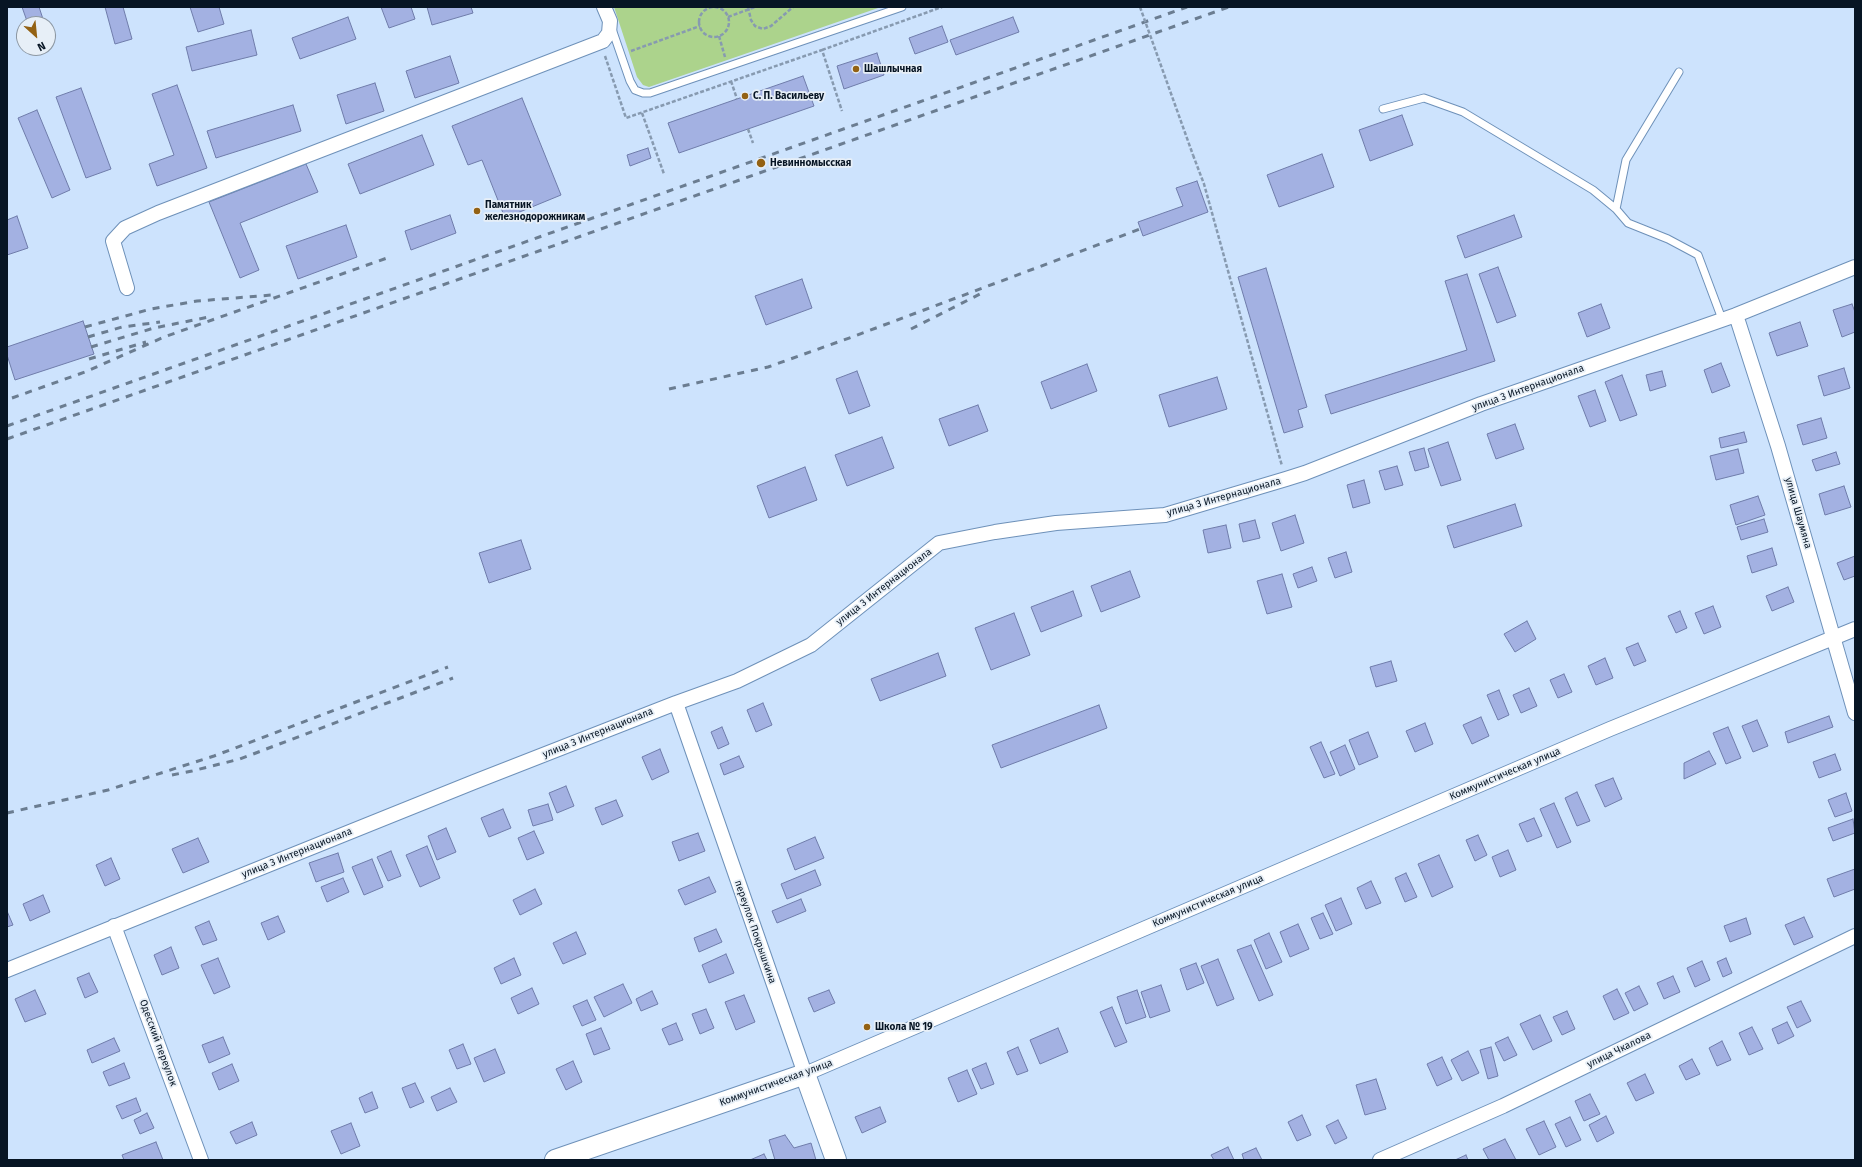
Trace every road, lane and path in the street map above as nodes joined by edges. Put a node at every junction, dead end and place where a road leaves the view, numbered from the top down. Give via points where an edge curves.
1 (604, 7) edge
2 (709, 7) edge
3 (755, 7) edge
4 (793, 7) edge
5 (902, 7) edge
6 (942, 7) edge
7 (1140, 7) edge
8 (749, 8) edge
9 (728, 17) junction
10 (610, 21) junction
11 (700, 26) junction
12 (629, 43) dead end
13 (632, 50) junction
14 (822, 50) junction
15 (604, 53) dead end
16 (621, 54) junction
17 (733, 55) dead end
18 (634, 58) dead end
19 (606, 60) junction
20 (718, 60) dead end
21 (1679, 72) dead end
22 (1383, 109) dead end
23 (842, 111) dead end
24 (642, 113) junction
25 (748, 129) dead end
26 (753, 143) dead end
27 (664, 174) dead end
28 (1616, 209) junction
29 (1855, 267) edge
30 (127, 288) dead end
31 (1736, 315) junction
32 (1722, 319) junction
33 (1286, 479) junction
34 (1855, 629) edge
35 (1833, 638) junction
36 (676, 703) junction
37 (1855, 713) edge
38 (114, 926) junction
39 (1855, 936) edge
40 (7, 970) edge
41 (805, 1074) junction
42 (201, 1160) edge
43 (555, 1160) edge
44 (836, 1160) edge
45 (1380, 1160) edge

1 - 10 street
2 - 9 path via 718,7 726,12
2 - 11 path via 701,13
3 - 8 path
4 - 8 path via 771,26 763,29 755,26
5 - 16 lane via 650,93 635,90
6 - 14 path
7 - 33 path, bridge via 1204,184
8 - 9 path
9 - 11 path via 727,30 720,36 710,36 702,31
10 - 16 lane
10 - 30 street via 609,33 603,41 125,228 113,241
11 - 13 path
12 - 13 path
13 - 16 path
13 - 18 path
14 - 23 path
14 - 24 path
15 - 19 path
16 - 19 path
17 - 20 path
19 - 24 path via 626,118
21 - 28 lane via 1626,160
22 - 28 lane via 1424,98 1463,112 1593,190
24 - 27 path
25 - 26 path
28 - 32 lane via 1628,223 1668,239 1698,255
29 - 31 street, улица 3 Интернационала
31 - 32 street, улица 3 Интернационала
31 - 35 street, улица Шаумяна via 1778,446
32 - 33 street, улица 3 Интернационала via 1481,404
33 - 36 street, улица 3 Интернационала via 1165,515 1056,523 939,543 811,645 737,682
34 - 35 street, Коммунистическая улица
35 - 37 street, улица Шаумяна
35 - 41 street, Коммунистическая улица via 1602,732
36 - 38 street, улица 3 Интернационала
36 - 41 street, переулок Покрышкина
38 - 40 street, улица 3 Интернационала
38 - 42 street, Одесский переулок
39 - 45 street, улица Чкалова via 1504,1106
41 - 43 street, Коммунистическая улица
41 - 44 street, переулок Покрышкина

